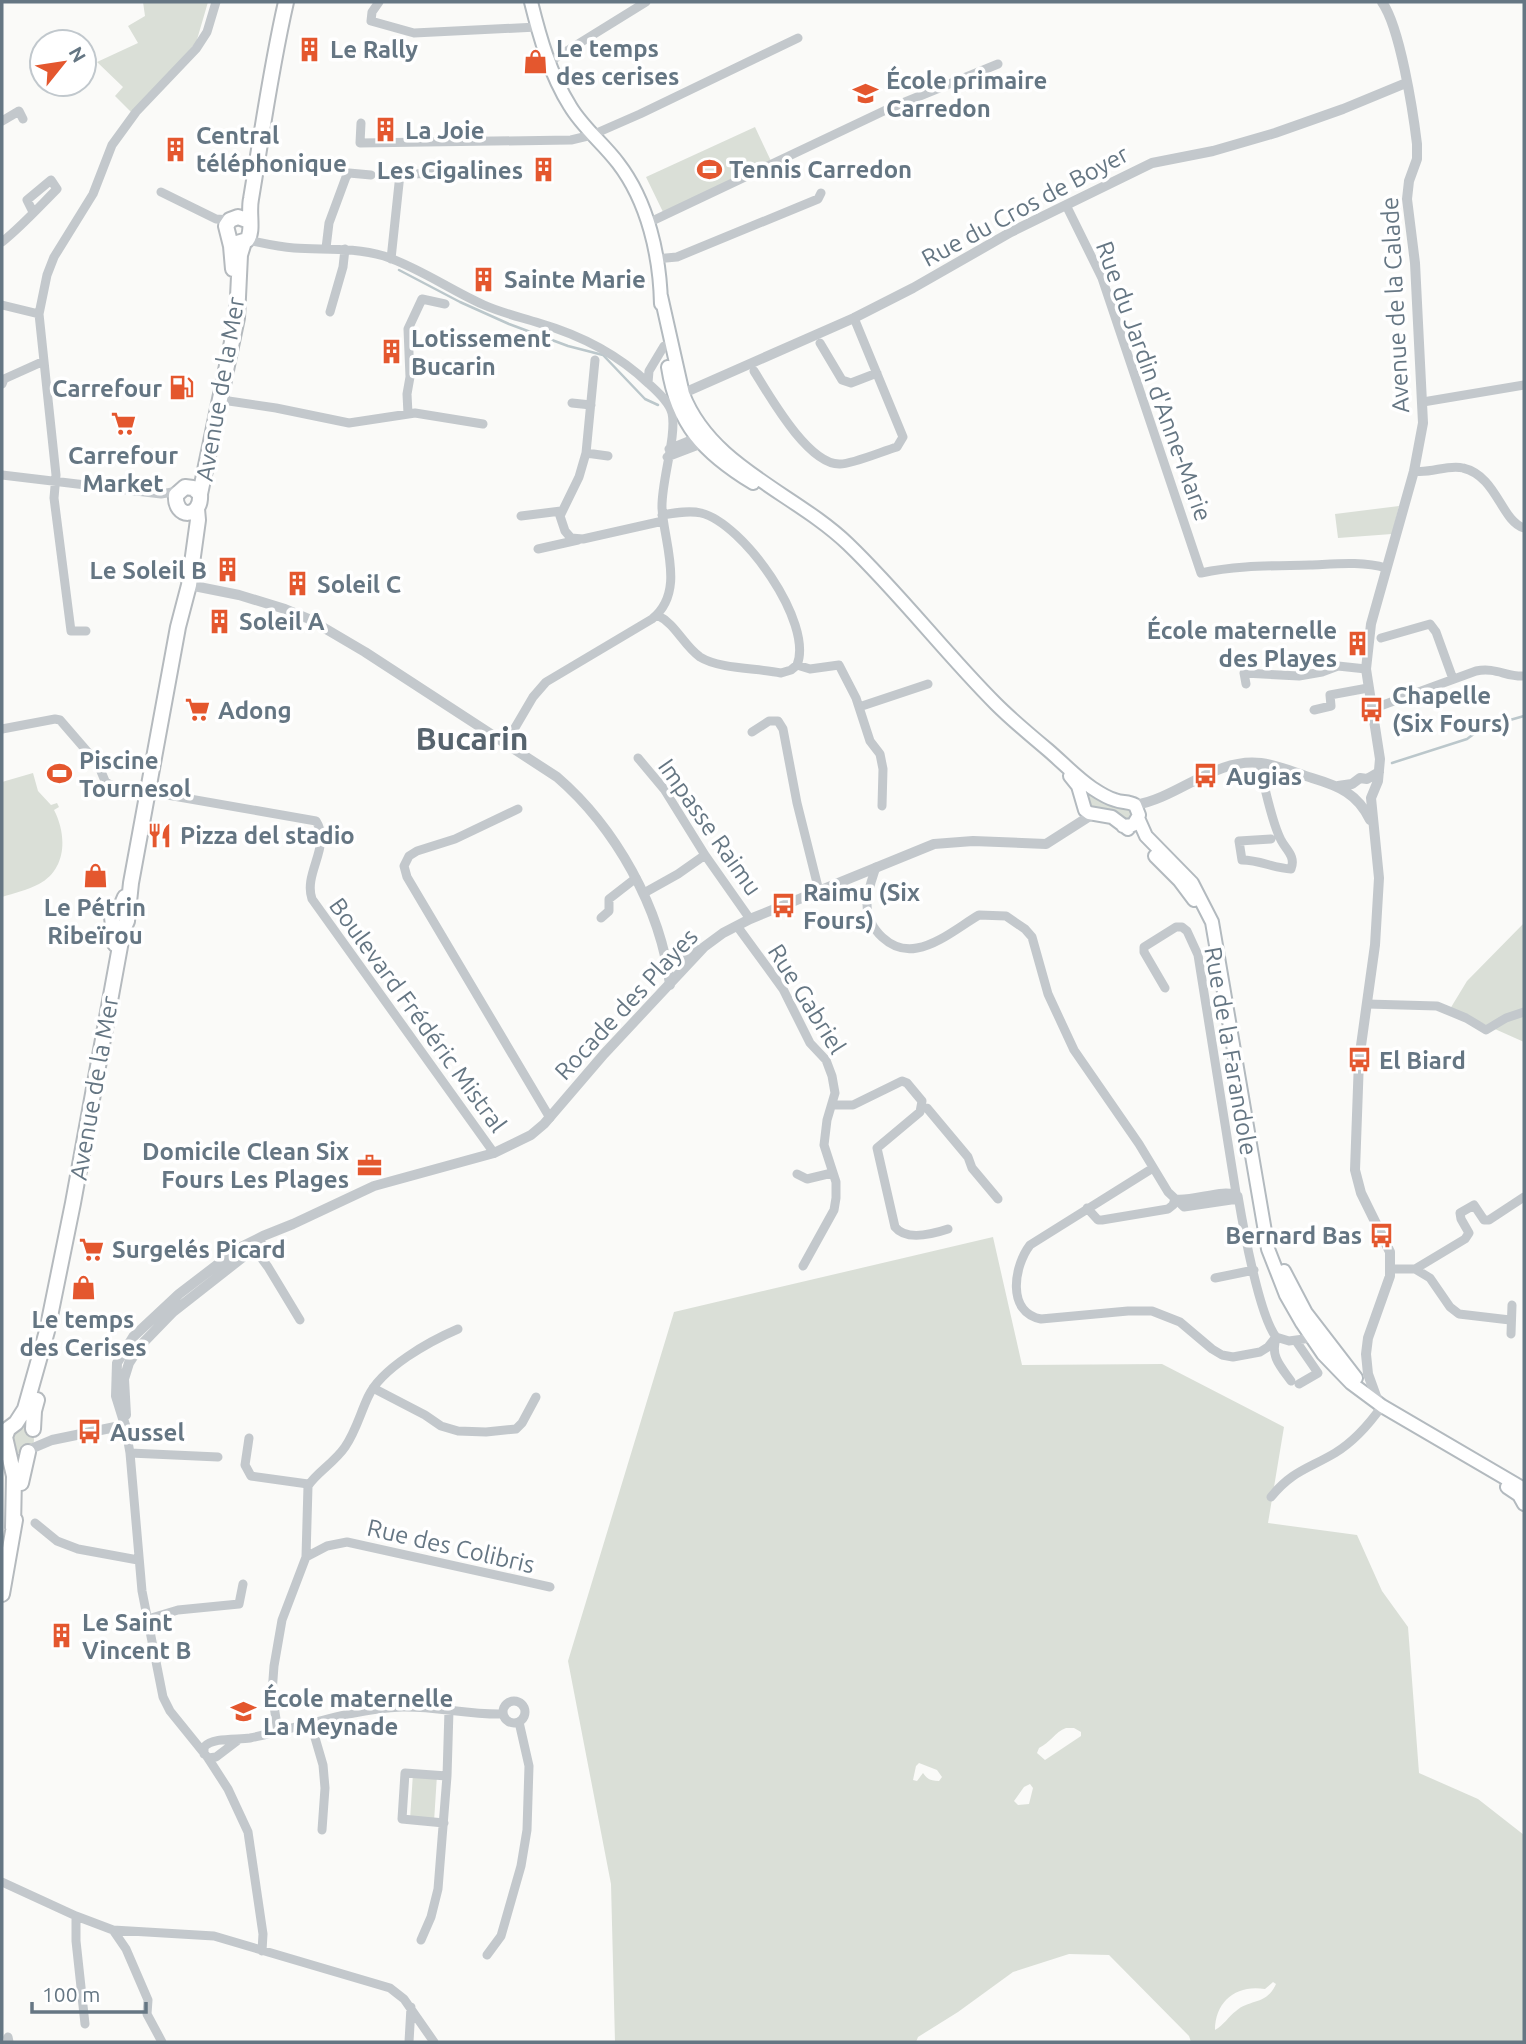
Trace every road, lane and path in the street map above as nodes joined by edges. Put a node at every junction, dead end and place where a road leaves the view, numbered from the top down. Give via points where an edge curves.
1 (216, 2) edge
2 (286, 2) edge
3 (379, 2) edge
4 (531, 2) edge
5 (646, 2) edge
6 (1386, 3) edge
7 (537, 27) junction
8 (798, 38) dead end
9 (549, 62) junction
10 (998, 64) dead end
11 (1406, 83) junction
12 (23, 119) dead end
13 (2, 121) edge
14 (361, 123) dead end
15 (592, 135) junction
16 (478, 173) dead end
17 (372, 175) dead end
18 (161, 192) dead end
19 (821, 193) dead end
20 (1066, 205) junction
21 (33, 212) dead end
22 (648, 223) junction
23 (235, 228) junction
24 (2, 242) edge
25 (326, 248) junction
26 (345, 249) junction
27 (391, 259) junction
28 (656, 264) junction
29 (661, 296) junction
30 (445, 304) dead end
31 (2, 305) edge
32 (330, 312) dead end
33 (39, 314) junction
34 (854, 318) junction
35 (820, 343) dead end
36 (664, 346) junction
37 (595, 360) dead end
38 (44, 361) junction
39 (754, 371) dead end
40 (877, 373) junction
41 (3, 379) edge
42 (648, 383) junction
43 (1524, 384) edge
44 (678, 395) junction
45 (222, 400) junction
46 (1423, 402) junction
47 (572, 403) dead end
48 (591, 405) junction
49 (408, 414) junction
50 (483, 424) dead end
51 (703, 441) junction
52 (586, 453) junction
53 (668, 453) junction
54 (608, 456) dead end
55 (1414, 471) junction
56 (2, 475) edge
57 (55, 483) junction
58 (187, 500) junction
59 (561, 511) junction
60 (521, 516) dead end
61 (662, 518) junction
62 (1524, 528) edge
63 (583, 539) junction
64 (538, 549) dead end
65 (1386, 568) junction
66 (189, 585) junction
67 (657, 615) junction
68 (178, 627) junction
69 (86, 631) dead end
70 (1381, 638) dead end
71 (797, 665) junction
72 (1367, 669) junction
73 (1524, 676) edge
74 (1453, 679) junction
75 (928, 684) dead end
76 (1246, 684) dead end
77 (1368, 688) junction
78 (859, 706) junction
79 (1372, 709) junction
80 (1315, 710) dead end
81 (2, 729) edge
82 (752, 732) dead end
83 (506, 743) junction
84 (638, 758) dead end
85 (1057, 758) junction
86 (1260, 763) junction
87 (1095, 790) junction
88 (148, 791) junction
89 (1363, 791) junction
90 (1082, 802) junction
91 (882, 806) dead end
92 (518, 809) dead end
93 (1138, 812) junction
94 (1093, 814) junction
95 (1079, 821) junction
96 (1122, 826) junction
97 (1276, 837) junction
98 (1254, 841) junction
99 (705, 855) junction
100 (1259, 860) junction
101 (876, 867) junction
102 (636, 878) junction
103 (820, 891) junction
104 (644, 893) junction
105 (601, 918) dead end
106 (750, 919) junction
107 (737, 926) junction
108 (1216, 942) junction
109 (704, 947) junction
110 (667, 958) junction
111 (676, 977) junction
112 (1166, 988) dead end
113 (1367, 1004) junction
114 (1524, 1012) edge
115 (833, 1105) junction
116 (923, 1107) junction
117 (550, 1118) junction
118 (494, 1153) junction
119 (1153, 1168) junction
120 (832, 1173) junction
121 (796, 1174) dead end
122 (1237, 1196) junction
123 (1524, 1197) edge
124 (998, 1199) dead end
125 (1175, 1199) junction
126 (74, 1203) junction
127 (1087, 1208) junction
128 (1262, 1212) junction
129 (948, 1229) dead end
130 (252, 1245) junction
131 (803, 1266) dead end
132 (1391, 1269) junction
133 (1416, 1269) junction
134 (1254, 1270) junction
135 (1215, 1278) dead end
136 (1511, 1305) dead end
137 (300, 1320) dead end
138 (1510, 1320) junction
139 (458, 1329) dead end
140 (1511, 1334) dead end
141 (1276, 1337) junction
142 (1311, 1338) junction
143 (1296, 1341) junction
144 (373, 1388) junction
145 (536, 1397) dead end
146 (1382, 1404) junction
147 (125, 1425) junction
148 (8, 1430) edge
149 (1426, 1432) junction
150 (249, 1438) dead end
151 (32, 1441) junction
152 (5, 1448) edge
153 (130, 1454) junction
154 (219, 1457) dead end
155 (308, 1484) junction
156 (1524, 1489) edge
157 (1272, 1497) dead end
158 (1524, 1504) edge
159 (35, 1523) dead end
160 (13, 1528) junction
161 (306, 1557) junction
162 (138, 1560) junction
163 (243, 1584) dead end
164 (550, 1587) dead end
165 (2, 1594) edge
166 (148, 1619) junction
167 (449, 1710) junction
168 (503, 1714) junction
169 (519, 1722) junction
170 (311, 1724) junction
171 (278, 1732) junction
172 (187, 1735) junction
173 (239, 1740) junction
174 (213, 1742) junction
175 (212, 1756) junction
176 (447, 1776) junction
177 (444, 1823) junction
178 (322, 1830) dead end
179 (2, 1882) edge
180 (76, 1916) junction
181 (113, 1930) junction
182 (421, 1940) dead end
183 (262, 1951) junction
184 (487, 1955) dead end
185 (411, 2007) junction
186 (85, 2025) dead end
187 (162, 2042) edge
188 (410, 2042) edge
189 (435, 2042) edge

1 - 33 street via 196,49 136,112 113,145 93,194 54,257
2 - 23 main road, Avenue de la Mer
3 - 7 street via 372,21 414,33
4 - 7 main road
5 - 9 street
6 - 11 street, Avenue de la Calade
7 - 9 main road
8 - 15 street
9 - 15 main road via 570,108
10 - 22 street via 888,109
11 - 20 street, Rue du Cros de Boyer via 1275,133 1152,163
11 - 46 street, Avenue de la Calade via 1418,144 1407,199
12 - 13 street via 19,111
14 - 15 street via 360,143 571,140
15 - 22 main road via 629,178
16 - 27 street via 400,174
17 - 25 street via 349,173 346,177 329,223
18 - 23 street
19 - 28 street via 818,199 666,264
20 - 34 street, Rue du Cros de Boyer
20 - 65 street, Rue du Jardin d'Anne-Marie via 1102,278 1201,573 1331,564
21 - 24 street
22 - 28 main road
23 - 25 street via 293,248
23 - 45 main road, Avenue de la Mer via 240,255 237,318
23 - 58 main road, Avenue de la Mer via 231,330 208,441
25 - 26 street
26 - 27 street
26 - 32 street
27 - 42 street via 482,304 606,351
28 - 29 main road
29 - 36 main road
29 - 44 main road
30 - 49 street via 422,299 408,329
31 - 33 street
33 - 38 street
34 - 40 street
34 - 44 street, Rue du Cros de Boyer
35 - 40 street via 842,380 851,383
36 - 42 street via 649,371
36 - 44 main road
37 - 48 street
38 - 41 street
38 - 57 street
39 - 40 street via 790,430 823,459 839,465 897,447 903,437
42 - 53 street via 672,412
43 - 46 street
44 - 51 main road
44 - 51 main road via 684,420
45 - 49 street via 349,422
45 - 58 main road, Avenue de la Mer
46 - 55 street, Avenue de la Calade
47 - 48 street
48 - 52 street
49 - 50 street
51 - 53 street
51 - 85 main road via 726,466 814,517 848,544 995,704
52 - 54 street
52 - 59 street
53 - 61 street
55 - 62 street via 1460,467 1474,472
55 - 65 street, Avenue de la Calade
56 - 57 street
57 - 58 street
57 - 69 street via 71,631
58 - 66 main road, Avenue de la Mer via 198,520
58 - 68 main road, Avenue de la Mer via 190,526
59 - 60 street
59 - 63 street via 565,531 571,538
61 - 63 street
61 - 67 street via 671,583
61 - 71 street via 701,513 727,528 752,553 775,581 796,627 801,655
63 - 64 street
65 - 72 street, Avenue de la Calade via 1371,624
66 - 68 main road, Avenue de la Mer
66 - 83 street via 239,595 309,619
67 - 71 street via 708,662 781,673
67 - 83 street via 546,682
68 - 88 main road, Avenue de la Mer
70 - 74 street via 1430,624
71 - 78 street via 810,669 839,665
72 - 76 street via 1338,666 1299,676 1244,673
72 - 77 street, Avenue de la Calade
73 - 74 street via 1489,668
74 - 79 street
75 - 78 street
77 - 79 street, Avenue de la Calade
77 - 80 street via 1330,695 1331,706
78 - 91 street via 870,741 880,754
79 - 89 street, Avenue de la Calade via 1380,772
81 - 88 street via 60,720 97,764 105,781
82 - 103 street via 778,721 783,729
83 - 102 street via 576,793
84 - 99 street, Impasse Raimu via 664,789
85 - 87 main road
85 - 90 main road via 1077,786
86 - 89 street
86 - 93 street via 1229,767 1156,799
86 - 97 street
87 - 90 main road via 1087,792
87 - 93 main road
88 - 118 street, Boulevard Frédéric Mistral via 316,821 321,838 310,887 312,899
88 - 126 main road, Avenue de la Mer via 121,919
89 - 113 street via 1376,842 1379,878
90 - 94 main road
90 - 95 street
92 - 117 street via 455,839 417,851 404,866
93 - 96 main road via 1133,825
93 - 108 main road via 1146,836 1192,883 1209,915
94 - 95 street, Rocade des Playes
94 - 96 main road via 1112,817
95 - 101 street, Rocade des Playes via 1046,845 934,844
96 - 108 main road via 1185,888
97 - 98 street
97 - 100 street via 1291,854 1291,869 1277,869
98 - 100 street
98 - 100 street via 1239,841 1242,860
99 - 104 street
99 - 106 street, Impasse Raimu
101 - 103 street, Rocade des Playes
101 - 119 street via 867,910 880,935 893,945 922,947 987,914 1006,916 1025,929 1074,1050
102 - 104 street
102 - 105 street via 609,899 609,911
103 - 106 street, Rocade des Playes
104 - 110 street
106 - 107 street, Rocade des Playes
107 - 109 street, Rocade des Playes
107 - 115 street, Rue Gabriel via 783,989 810,1043 826,1060 835,1093
108 - 128 main road
109 - 110 street
109 - 111 street, Rocade des Playes
110 - 111 street
111 - 117 street, Rocade des Playes
112 - 122 street, Rue de la Farandole via 1144,947 1182,927 1200,963
113 - 114 street via 1437,1006 1486,1030
113 - 132 street via 1359,1060 1355,1170 1361,1193 1390,1252
115 - 116 street via 853,1105 902,1081
115 - 120 street via 824,1134
116 - 124 street
116 - 129 street via 877,1148 877,1156 898,1231 931,1234
117 - 118 street, Rocade des Playes via 531,1135
118 - 130 street, Rocade des Playes via 382,1183
119 - 125 street
119 - 127 street
120 - 121 street via 807,1179
120 - 131 street via 834,1210
122 - 125 street via 1188,1207
122 - 134 street, Rue de la Farandole
123 - 133 street via 1489,1220 1483,1220 1474,1205 1468,1206 1460,1213 1469,1233 1465,1239
125 - 127 street via 1168,1209 1102,1220
126 - 148 main road, Avenue de la Mer via 38,1365 25,1409
126 - 151 main road, Avenue de la Mer
127 - 141 street via 1035,1241 1020,1259 1017,1297 1033,1317 1153,1311 1180,1322 1212,1349 1233,1357 1260,1352
128 - 142 main road via 1279,1280
128 - 146 main road via 1282,1267 1306,1313
130 - 137 street
130 - 147 street, Rocade des Playes via 178,1294 126,1345 115,1381
132 - 133 street
132 - 146 street via 1368,1338 1366,1365
133 - 138 street via 1430,1278 1459,1314
134 - 135 street
134 - 141 street, Rue de la Farandole
136 - 138 street
138 - 140 street
139 - 144 street via 400,1363
141 - 143 street
141 - 143 street, Rue de la Farandole via 1276,1359 1295,1383 1318,1373
142 - 143 street
142 - 146 main road via 1351,1383
144 - 145 street via 458,1431 516,1429
144 - 155 street via 344,1448
146 - 149 main road
146 - 157 street via 1372,1420 1336,1452 1298,1471
147 - 151 street
147 - 153 street, Rocade des Playes
148 - 151 main road via 25,1424
148 - 152 main road
149 - 156 main road
149 - 158 main road via 1441,1447 1513,1490
150 - 155 street via 245,1465 251,1476
151 - 152 main road via 18,1454
151 - 160 main road, Avenue de la Mer via 23,1465
152 - 160 main road, Avenue de la Mer via 14,1473
153 - 154 street
153 - 162 street, Rocade des Playes
155 - 161 street
159 - 162 street via 57,1541 78,1549
160 - 165 main road, Avenue de la Mer
161 - 164 street, Rue des Colibris via 347,1542
161 - 171 street via 276,1650 272,1693
162 - 166 street, Rocade des Playes
163 - 166 street via 239,1604 178,1610
166 - 172 street, Rocade des Playes via 163,1697
167 - 168 street
167 - 170 street via 369,1710
167 - 176 street
168 - 169 street via 510,1722
168 - 169 street via 508,1703 518,1701 526,1710
169 - 184 street via 528,1766 527,1830 501,1936
170 - 171 street
170 - 178 street via 323,1765
171 - 173 street
172 - 174 street
172 - 175 street, Rocade des Playes
173 - 174 street
173 - 175 street
174 - 175 street via 220,1747
174 - 175 street via 204,1747
175 - 183 street via 248,1832
176 - 177 street
176 - 177 street via 405,1773 402,1808 402,1819
177 - 182 street via 436,1903
179 - 180 street
180 - 181 street
180 - 186 street
181 - 183 street via 214,1936
181 - 187 street via 126,1948 148,2000 147,2014
183 - 185 street via 390,1988
185 - 188 street
185 - 189 street

